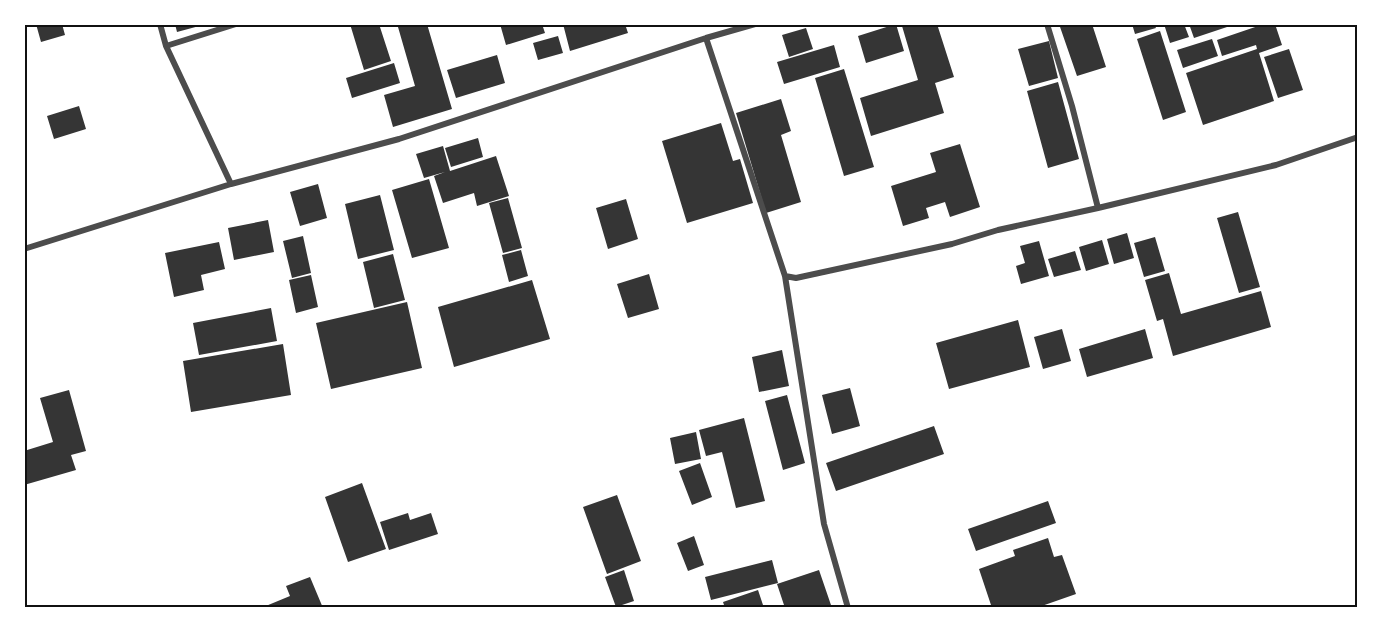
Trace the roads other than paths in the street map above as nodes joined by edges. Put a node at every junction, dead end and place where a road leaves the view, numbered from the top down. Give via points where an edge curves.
1 (160, 24) edge
2 (237, 24) edge
3 (755, 24) edge
4 (1047, 24) edge
5 (706, 38) junction
6 (166, 46) junction
7 (1358, 137) edge
8 (231, 184) junction
9 (1098, 208) junction
10 (24, 249) edge
11 (785, 276) junction
12 (848, 608) edge

1 - 6 street
2 - 6 street
3 - 5 street
4 - 9 street
5 - 8 street via 399,139
5 - 11 street
6 - 8 street
7 - 9 street via 1276,165
8 - 10 street
9 - 11 street via 941,247 796,278
11 - 12 street via 824,524

